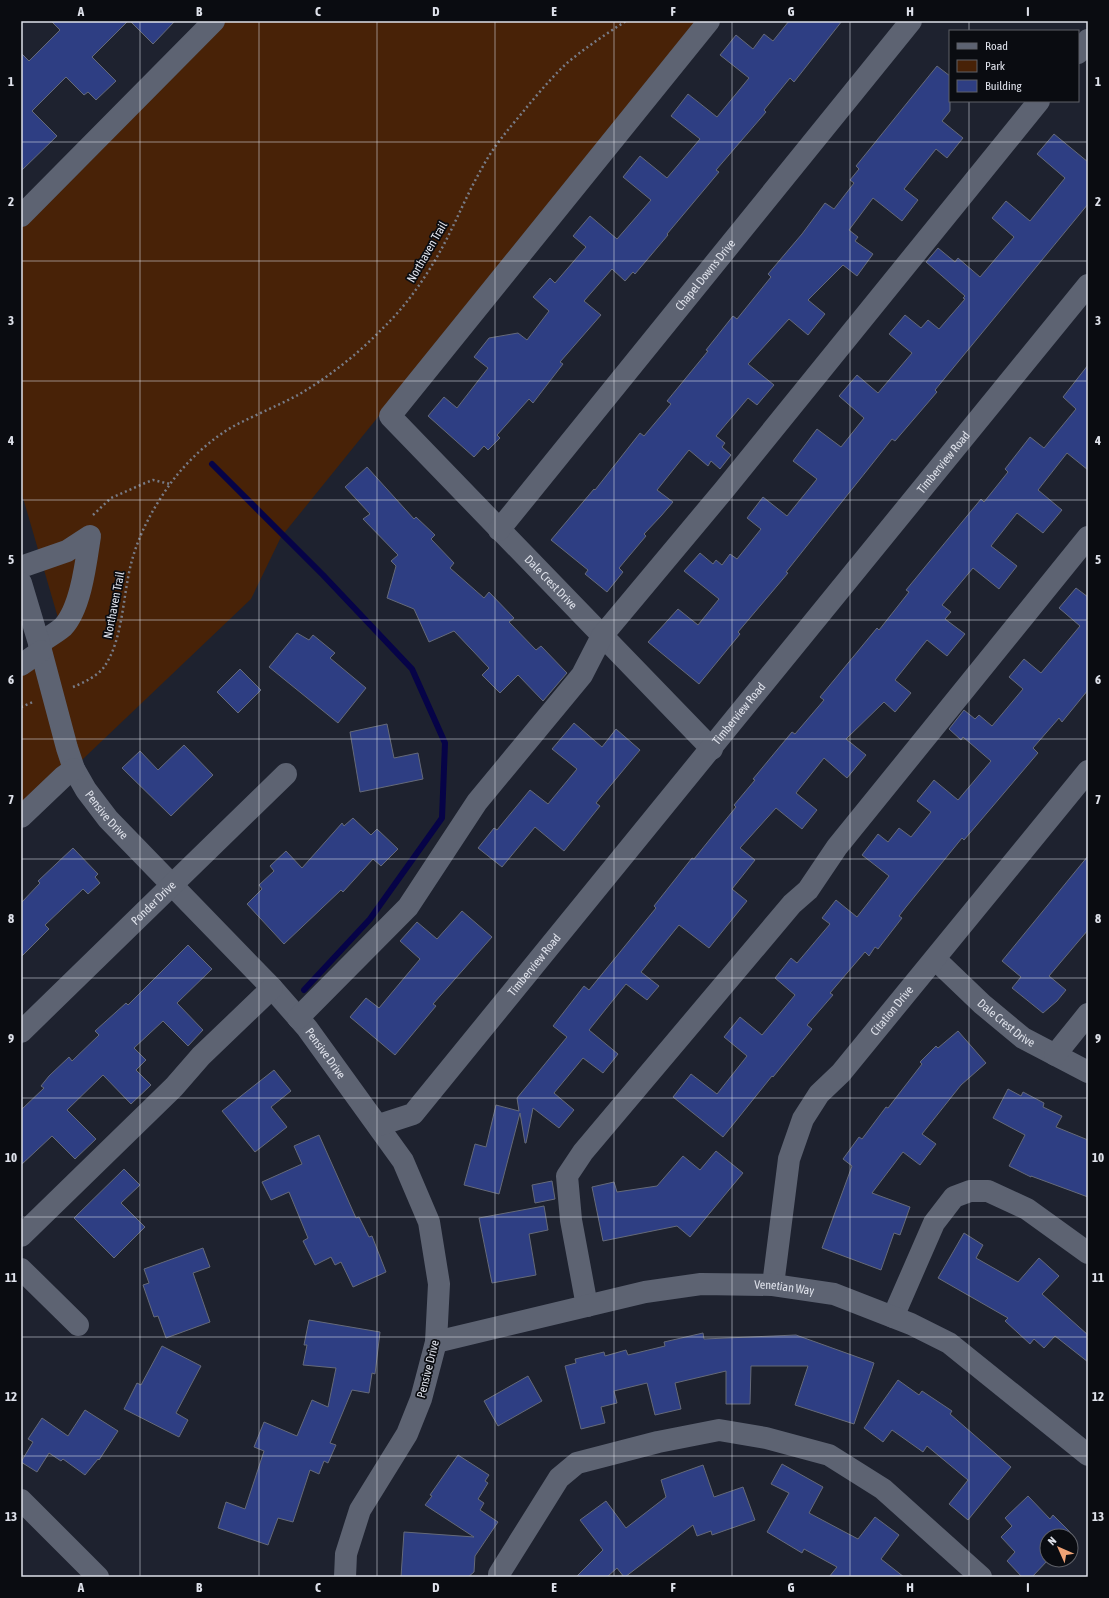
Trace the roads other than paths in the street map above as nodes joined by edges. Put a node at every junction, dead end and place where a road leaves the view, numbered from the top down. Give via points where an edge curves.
1 (214, 21) edge
2 (709, 21) edge
3 (911, 21) edge
4 (1088, 40) edge
5 (1079, 52) edge
6 (1038, 102) edge
7 (21, 216) edge
8 (1088, 285) edge
9 (499, 530) junction
10 (1088, 537) edge
11 (21, 567) edge
12 (21, 583) edge
13 (602, 636) junction
14 (40, 647) junction
15 (21, 665) edge
16 (712, 749) junction
17 (74, 769) junction
18 (1088, 771) edge
19 (286, 774) dead end
20 (21, 817) edge
21 (172, 884) junction
22 (935, 959) junction
23 (272, 988) junction
24 (1088, 1014) edge
25 (298, 1018) junction
26 (21, 1032) edge
27 (1054, 1055) junction
28 (1088, 1072) edge
29 (379, 1125) junction
30 (21, 1236) edge
31 (1088, 1253) edge
32 (21, 1268) edge
33 (773, 1285) junction
34 (587, 1306) junction
35 (893, 1317) junction
36 (78, 1325) dead end
37 (436, 1342) junction
38 (1088, 1455) edge
39 (21, 1500) edge
40 (98, 1577) edge
41 (345, 1577) edge
42 (499, 1577) edge
43 (981, 1577) edge

1 - 7 street
2 - 9 street, Dale Crest Drive via 390,416
3 - 9 street, Chapel Downs Drive
4 - 5 street
6 - 13 street via 724,490
8 - 16 street, Timberview Road
9 - 13 street, Dale Crest Drive
10 - 34 street via 842,841 808,890 792,904 583,1152 567,1176 570,1220
11 - 14 street via 67,551 90,536 83,579 73,613
12 - 14 street, Pensive Drive
13 - 16 street, Dale Crest Drive
13 - 25 street via 582,675 477,802 408,907
14 - 15 street
14 - 17 street, Pensive Drive
16 - 29 street, Timberview Road via 413,1114
17 - 20 street
17 - 21 street, Pensive Drive via 108,819
18 - 22 street, Citation Drive
19 - 21 street, Ponder Drive
21 - 23 street, Pensive Drive
21 - 26 street, Ponder Drive
22 - 27 street, Dale Crest Drive via 982,1004 1023,1038
22 - 33 street, Citation Drive via 841,1072 819,1094 803,1118 790,1159
23 - 25 street, Pensive Drive
23 - 30 street
24 - 27 street
25 - 29 street, Pensive Drive
27 - 28 street, Dale Crest Drive
29 - 37 street, Pensive Drive via 403,1161 429,1222 439,1284
31 - 35 street via 1027,1209 988,1191 970,1191 954,1197 934,1223
32 - 36 street
33 - 34 street, Venetian Way via 701,1284 645,1292
33 - 35 street, Venetian Way via 834,1294
34 - 37 street, Venetian Way
35 - 38 street, Venetian Way via 949,1343
37 - 41 street, Pensive Drive via 421,1399 407,1434 360,1510 346,1554
39 - 40 street
42 - 43 street via 511,1553 559,1478 577,1463 658,1442 719,1430 766,1438 829,1455 883,1489

